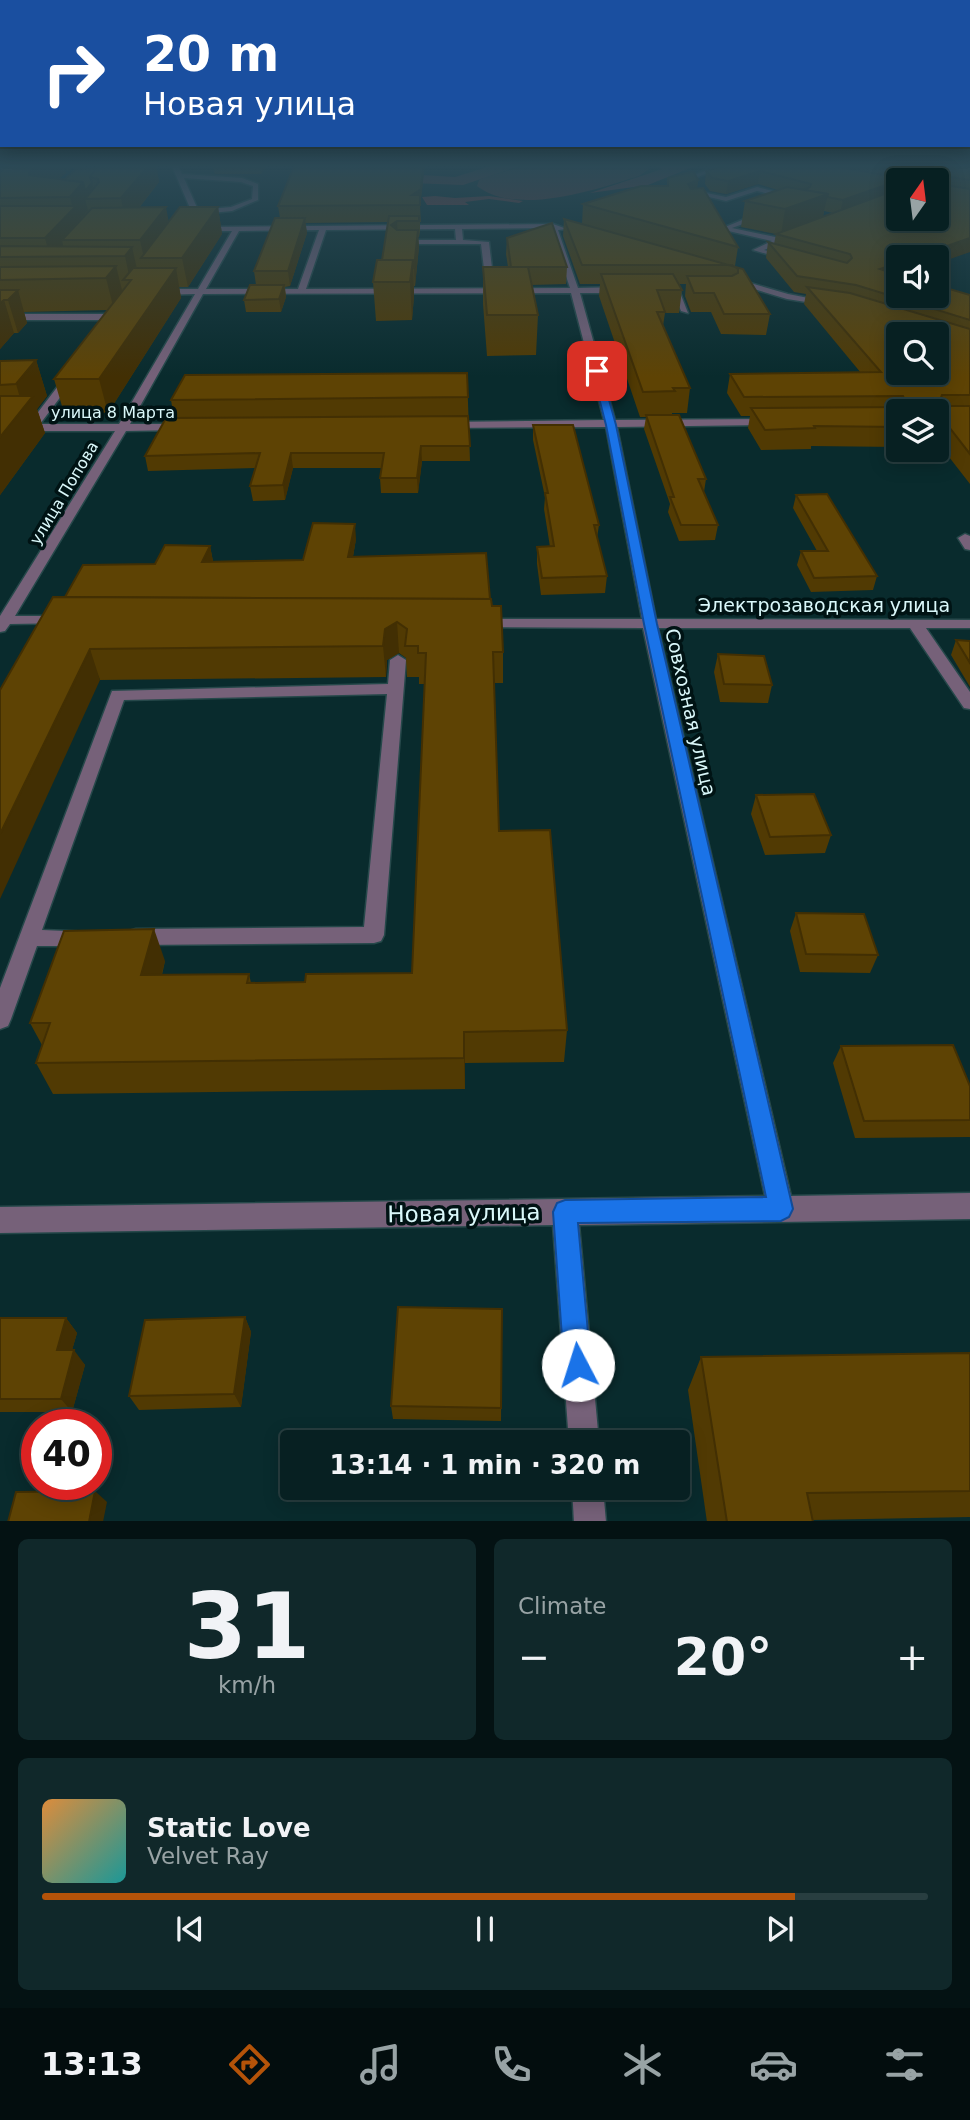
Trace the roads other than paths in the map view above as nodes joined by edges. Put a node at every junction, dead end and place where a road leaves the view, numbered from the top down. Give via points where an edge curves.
1 (233, 235) edge
2 (321, 235) edge
3 (459, 235) edge
4 (556, 235) edge
5 (754, 235) edge
6 (792, 235) edge
7 (779, 240) junction
8 (398, 242) edge
9 (460, 242) junction
10 (794, 261) edge
11 (489, 277) edge
12 (723, 277) edge
13 (575, 290) junction
14 (638, 290) edge
15 (663, 290) edge
16 (675, 290) junction
17 (689, 290) edge
18 (301, 291) junction
19 (149, 292) edge
20 (200, 292) junction
21 (836, 304) edge
22 (685, 311) dead end
23 (0, 317) edge
24 (110, 327) edge
25 (78, 369) edge
26 (49, 390) dead end
27 (61, 390) junction
28 (789, 422) edge
29 (431, 425) edge
30 (611, 425) junction
31 (123, 427) junction
32 (195, 427) edge
33 (32, 428) junction
34 (0, 429) edge
35 (74, 621) edge
36 (2, 623) edge
37 (471, 623) edge
38 (650, 624) junction
39 (915, 624) junction
40 (970, 624) edge
41 (398, 660) dead end
42 (395, 689) junction
43 (970, 704) edge
44 (29, 938) junction
45 (0, 1019) edge
46 (970, 1206) edge
47 (781, 1209) junction
48 (565, 1212) junction
49 (0, 1220) edge
50 (583, 1430) edge
51 (589, 1500) edge
52 (590, 1521) edge

1 - 20 street, улица Попова
2 - 18 street
3 - 9 street
4 - 13 street, Совхозная улица
5 - 7 street
6 - 7 street
7 - 10 street via 757,250
8 - 9 street
9 - 11 street via 485,242
12 - 21 street via 787,296
13 - 14 street
13 - 18 street
13 - 30 street, Совхозная улица
15 - 16 street
16 - 17 street
16 - 22 street
18 - 20 street
19 - 20 street
20 - 31 street, улица Попова
23 - 24 street via 121,313
25 - 27 street
26 - 27 street
27 - 33 street
28 - 30 street
29 - 30 street
30 - 38 street, Совхозная улица
31 - 32 street, улица 8 Марта
31 - 33 street, улица 8 Марта
31 - 36 street, улица Попова
33 - 34 street, улица 8 Марта
35 - 36 street
37 - 38 street, Электрозаводская улица
38 - 39 street, Электрозаводская улица
38 - 47 street, Совхозная улица
39 - 40 street, Электрозаводская улица
39 - 43 street
41 - 42 street
42 - 44 street via 118,695
42 - 44 street via 374,935
44 - 45 street
46 - 47 street, Новая улица
47 - 48 street, Новая улица
48 - 49 street, Новая улица
48 - 50 street
51 - 52 street

